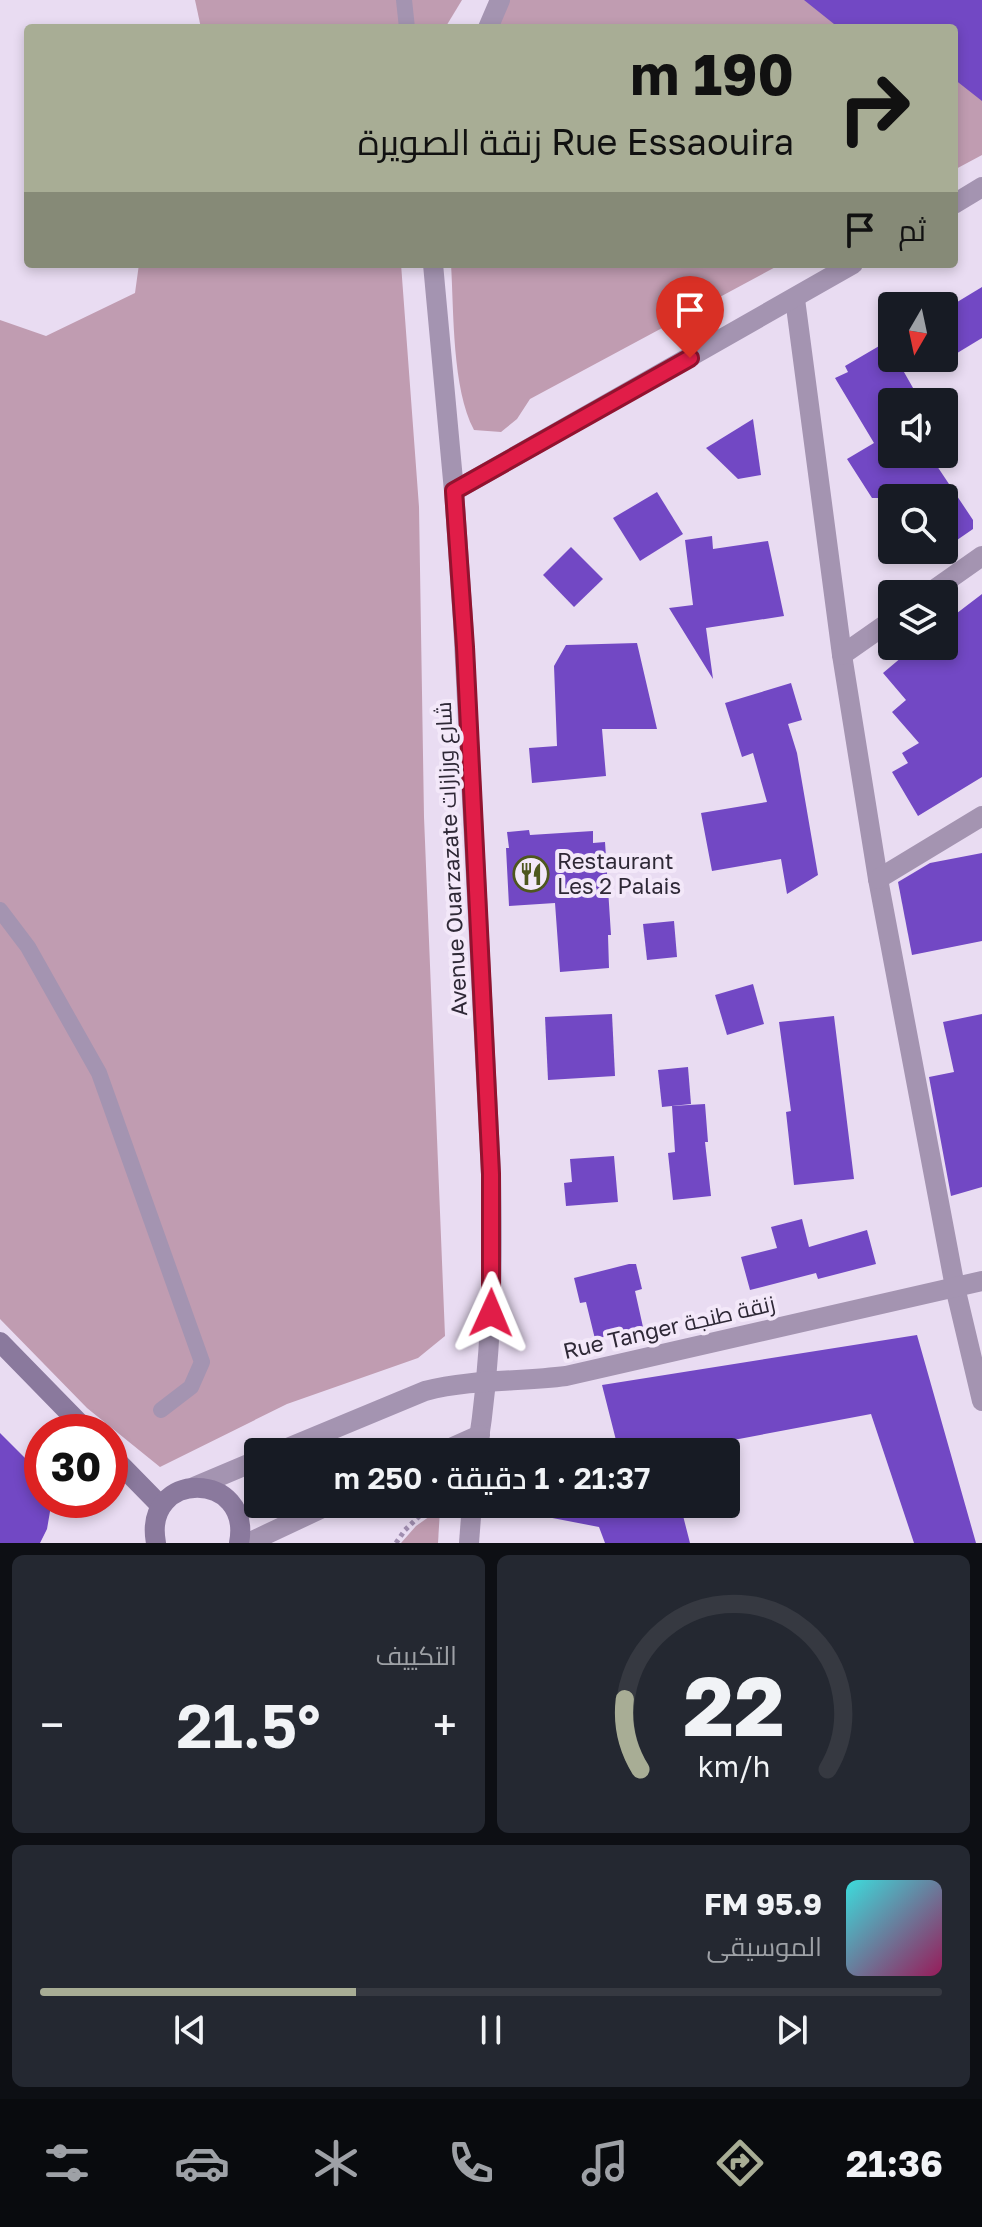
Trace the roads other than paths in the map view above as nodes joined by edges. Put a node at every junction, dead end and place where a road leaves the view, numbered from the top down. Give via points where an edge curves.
1 (404, 0) edge
2 (500, 0) edge
3 (407, 24) edge
4 (490, 24) edge
5 (982, 187) edge
6 (958, 202) edge
7 (433, 268) edge
8 (846, 268) edge
9 (795, 299) junction
10 (454, 491) junction
11 (982, 556) edge
12 (948, 580) edge
13 (878, 630) edge
14 (842, 655) junction
15 (982, 816) edge
16 (878, 879) junction
17 (0, 910) edge
18 (982, 1281) edge
19 (955, 1287) junction
20 (0, 1342) edge
21 (488, 1382) junction
22 (982, 1401) edge
23 (161, 1410) dead end
24 (70, 1414) edge
25 (312, 1438) edge
26 (480, 1438) edge
27 (244, 1466) edge
28 (128, 1472) edge
29 (194, 1487) junction
30 (161, 1506) junction
31 (301, 1518) edge
32 (471, 1518) edge
33 (156, 1543) edge
34 (239, 1543) edge
35 (248, 1543) edge
36 (469, 1543) edge

1 - 3 lane
2 - 4 street
5 - 6 street
7 - 10 street, Avenue Ouarzazate شارع ورزازات
8 - 9 street
9 - 10 street
9 - 14 street
10 - 21 street, Avenue Ouarzazate شارع ورزازات via 491,1174
11 - 12 street
13 - 14 street
14 - 16 street
15 - 16 street
16 - 19 street
17 - 23 lane via 28,947 99,1073 202,1362 191,1387
18 - 19 street, Rue Tanger زنقة طنجة
19 - 21 street, Rue Tanger زنقة طنجة via 566,1376
19 - 22 street
20 - 24 street
21 - 25 street, Rue Tanger زنقة طنجة via 425,1391
21 - 26 street, Avenue Ouarzazate شارع ورزازات
27 - 29 street
28 - 30 street
29 - 30 street via 175,1493
29 - 34 street via 227,1498 238,1512
30 - 33 street
31 - 35 street
32 - 36 street

